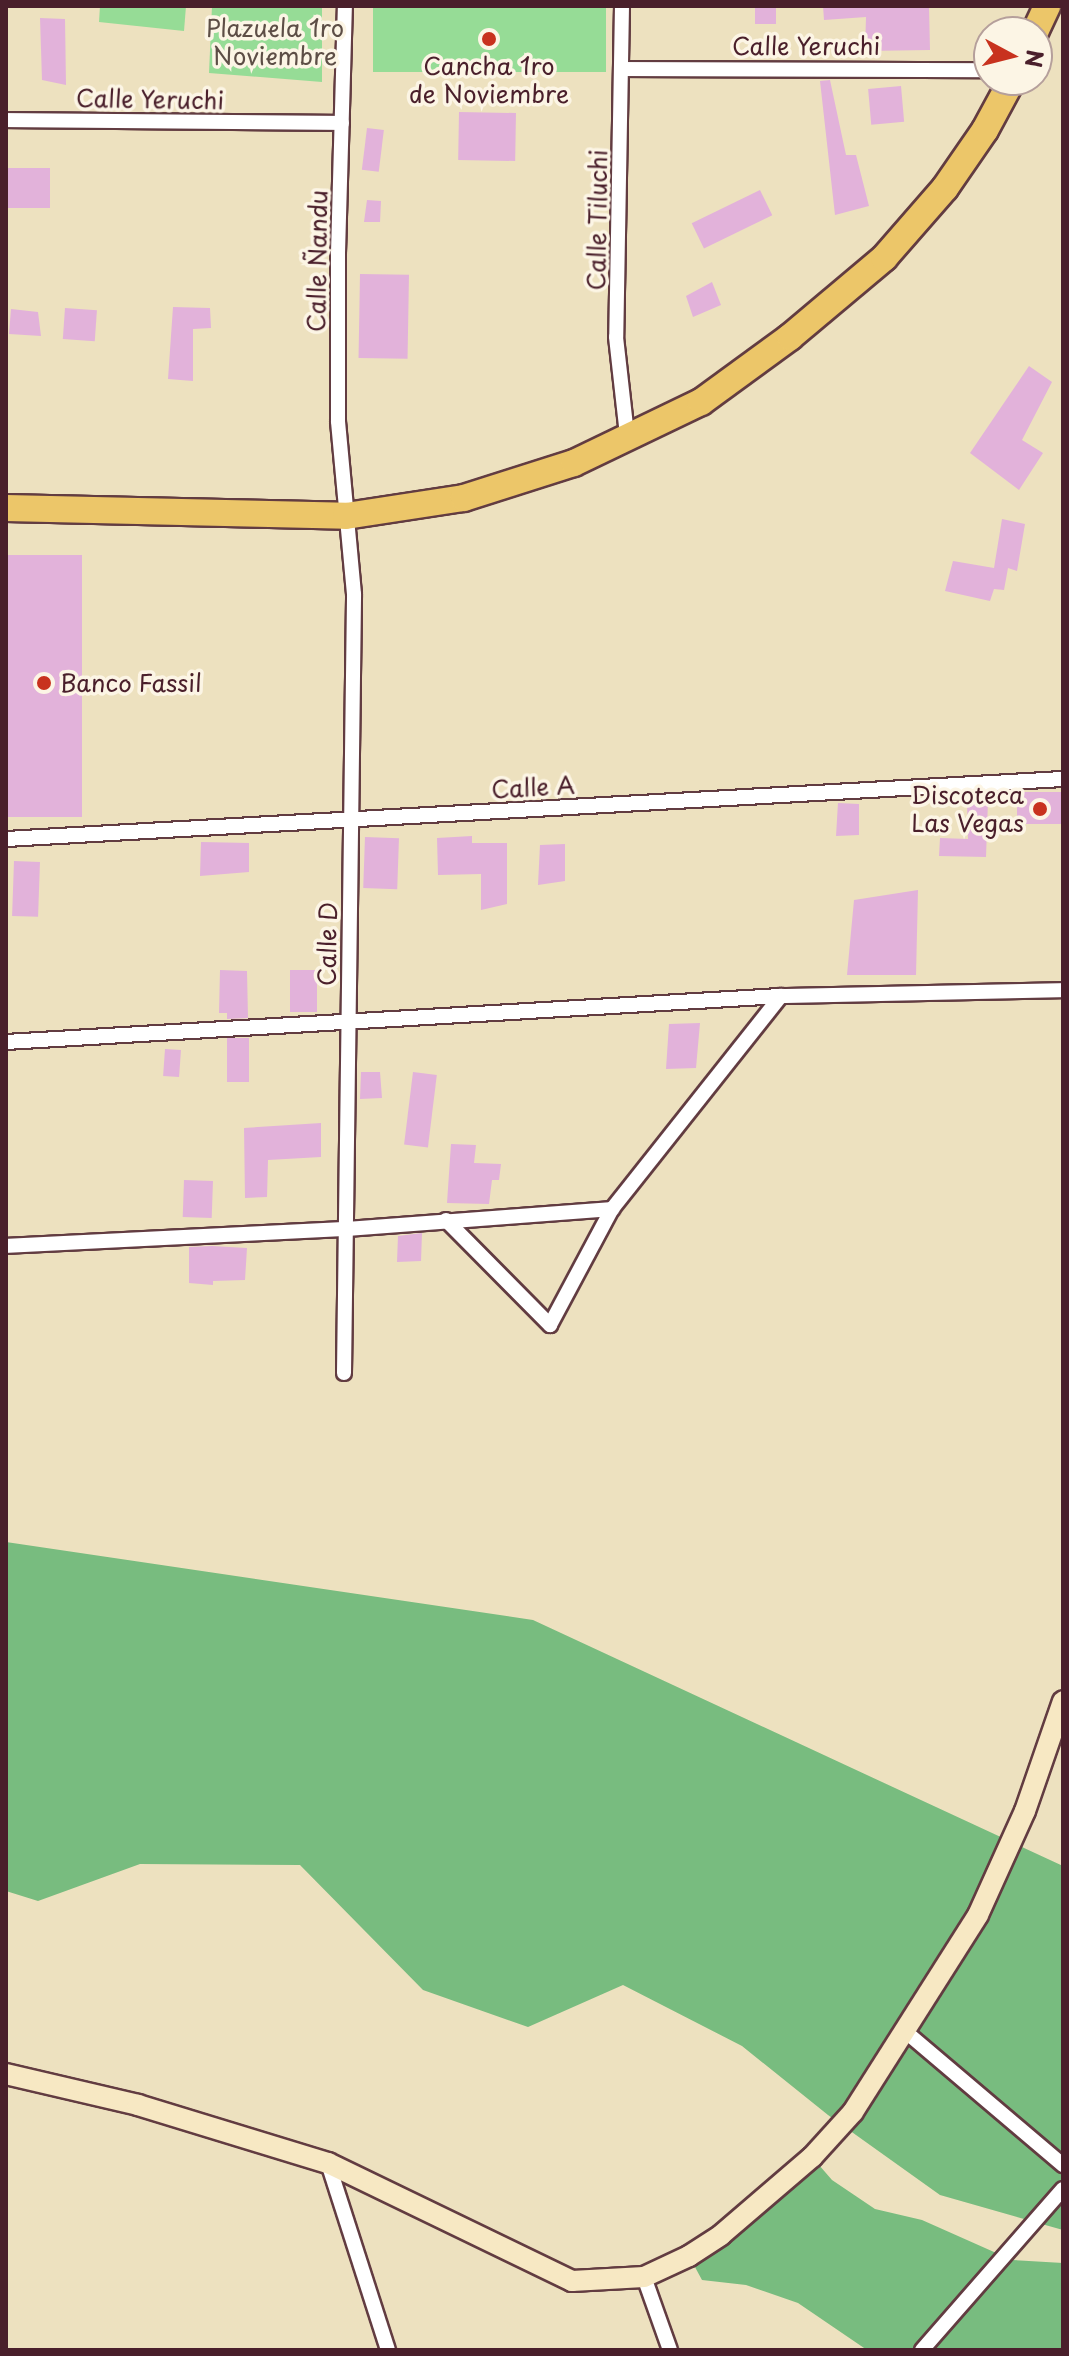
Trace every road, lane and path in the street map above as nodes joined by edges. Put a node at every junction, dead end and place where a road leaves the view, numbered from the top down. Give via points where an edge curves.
1 (345, 6) edge
2 (622, 6) edge
3 (622, 69) junction
4 (973, 70) edge
5 (1003, 96) edge
6 (6, 120) edge
7 (342, 123) junction
8 (627, 435) junction
9 (6, 508) edge
10 (346, 516) junction
11 (1063, 779) edge
12 (350, 819) junction
13 (6, 839) edge
14 (1063, 990) edge
15 (781, 996) junction
16 (348, 1020) junction
17 (6, 1042) edge
18 (612, 1209) junction
19 (446, 1220) junction
20 (347, 1229) junction
21 (6, 1246) edge
22 (344, 1373) dead end
23 (1063, 1701) edge
24 (906, 2032) junction
25 (6, 2074) edge
26 (328, 2163) junction
27 (1063, 2165) edge
28 (1063, 2189) edge
29 (644, 2277) junction
30 (388, 2350) edge
31 (670, 2350) edge
32 (922, 2350) edge

1 - 7 street, Calle Ñandu
2 - 3 street, Calle Tiluchi
3 - 4 street, Calle Yeruchi
3 - 8 street, Calle Tiluchi via 616,337
5 - 8 highway via 945,188 884,258 701,402
6 - 7 street, Calle Yeruchi
7 - 10 street, Calle Ñandu via 337,324
8 - 10 highway via 574,463 464,498
9 - 10 highway
10 - 12 street, Calle D via 354,594
11 - 12 street, Calle A
12 - 13 street, Calle A
12 - 16 street, Calle D
14 - 15 street
15 - 16 street
15 - 18 street
16 - 17 street
16 - 20 street, Calle D
18 - 19 street
18 - 19 street via 550,1325
19 - 20 street
20 - 21 street
20 - 22 street, Calle D
23 - 24 main road via 1025,1811 978,1915
24 - 27 street
24 - 29 main road via 853,2112 812,2157 721,2235
25 - 26 main road via 138,2105
26 - 29 main road via 572,2281
26 - 30 street
28 - 32 street
29 - 31 street

